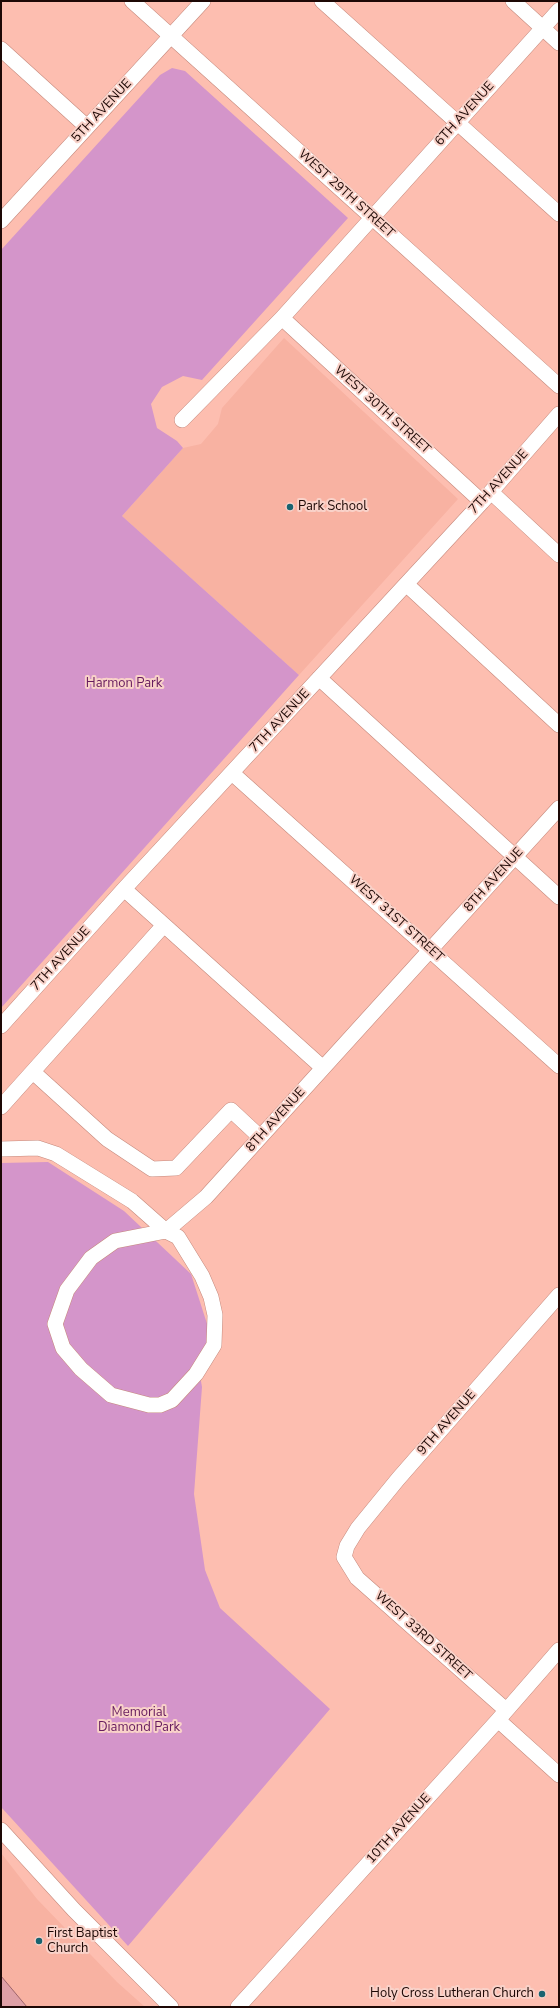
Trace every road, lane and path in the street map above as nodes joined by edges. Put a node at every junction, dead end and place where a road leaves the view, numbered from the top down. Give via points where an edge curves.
1 (132, 1) edge
2 (203, 1) edge
3 (322, 1) edge
4 (513, 1) edge
5 (559, 10) edge
6 (543, 28) junction
7 (172, 37) junction
8 (559, 43) edge
9 (1, 49) edge
10 (458, 122) junction
11 (87, 127) junction
12 (559, 214) edge
13 (372, 217) junction
14 (1, 221) edge
15 (282, 318) junction
16 (559, 386) edge
17 (559, 414) edge
18 (182, 420) dead end
19 (487, 497) junction
20 (559, 555) edge
21 (406, 584) junction
22 (319, 678) junction
23 (559, 725) edge
24 (232, 773) junction
25 (559, 808) edge
26 (515, 857) junction
27 (124, 889) junction
28 (559, 897) edge
29 (164, 925) junction
30 (430, 950) junction
31 (1, 1026) edge
32 (559, 1066) edge
33 (323, 1068) junction
34 (33, 1072) junction
35 (1, 1107) edge
36 (260, 1137) junction
37 (1, 1149) edge
38 (166, 1231) junction
39 (559, 1295) edge
40 (344, 1557) joint
41 (559, 1650) edge
42 (502, 1715) junction
43 (559, 1775) edge
44 (1, 1830) edge
45 (171, 2007) edge
46 (238, 2007) edge

1 - 7 street, WEST 29TH STREET
2 - 7 street, 5TH AVENUE
3 - 10 street
4 - 6 street
5 - 6 street, 6TH AVENUE
6 - 8 street
6 - 10 street, 6TH AVENUE
7 - 11 street, 5TH AVENUE
7 - 13 street, WEST 29TH STREET
9 - 11 street
10 - 12 street
10 - 13 street, 6TH AVENUE
11 - 14 street, 5TH AVENUE
13 - 15 street, 6TH AVENUE
13 - 16 street, WEST 29TH STREET
15 - 18 street, 6TH AVENUE
15 - 19 street, WEST 30TH STREET
17 - 19 street, 7TH AVENUE
19 - 20 street, WEST 30TH STREET
19 - 21 street, 7TH AVENUE
21 - 22 street, 7TH AVENUE
21 - 23 street
22 - 24 street, 7TH AVENUE
22 - 26 street
24 - 27 street, 7TH AVENUE
24 - 30 street, WEST 31ST STREET
25 - 26 street, 8TH AVENUE
26 - 28 street
26 - 30 street, 8TH AVENUE
27 - 29 street
27 - 31 street, 7TH AVENUE
29 - 33 street
29 - 34 street
30 - 32 street, WEST 31ST STREET
30 - 33 street, 8TH AVENUE
33 - 36 street, 8TH AVENUE
34 - 35 street
34 - 36 street via 107,1139 152,1169 176,1168 231,1110
36 - 38 street, 8TH AVENUE via 206,1197
37 - 38 street via 38,1148 56,1154 132,1201
38 - 38 street via 115,1241 92,1258 68,1290 56,1324 63,1348 80,1369 110,1395 149,1405 160,1405 172,1400 196,1374 214,1345 215,1315 211,1297 202,1276 178,1237
39 - 40 street, 9TH AVENUE via 398,1479 358,1528 347,1546
40 - 42 street, WEST 33RD STREET via 357,1578
41 - 42 street, 10TH AVENUE
42 - 43 street, WEST 33RD STREET
42 - 46 street, 10TH AVENUE
44 - 45 street via 74,1910

